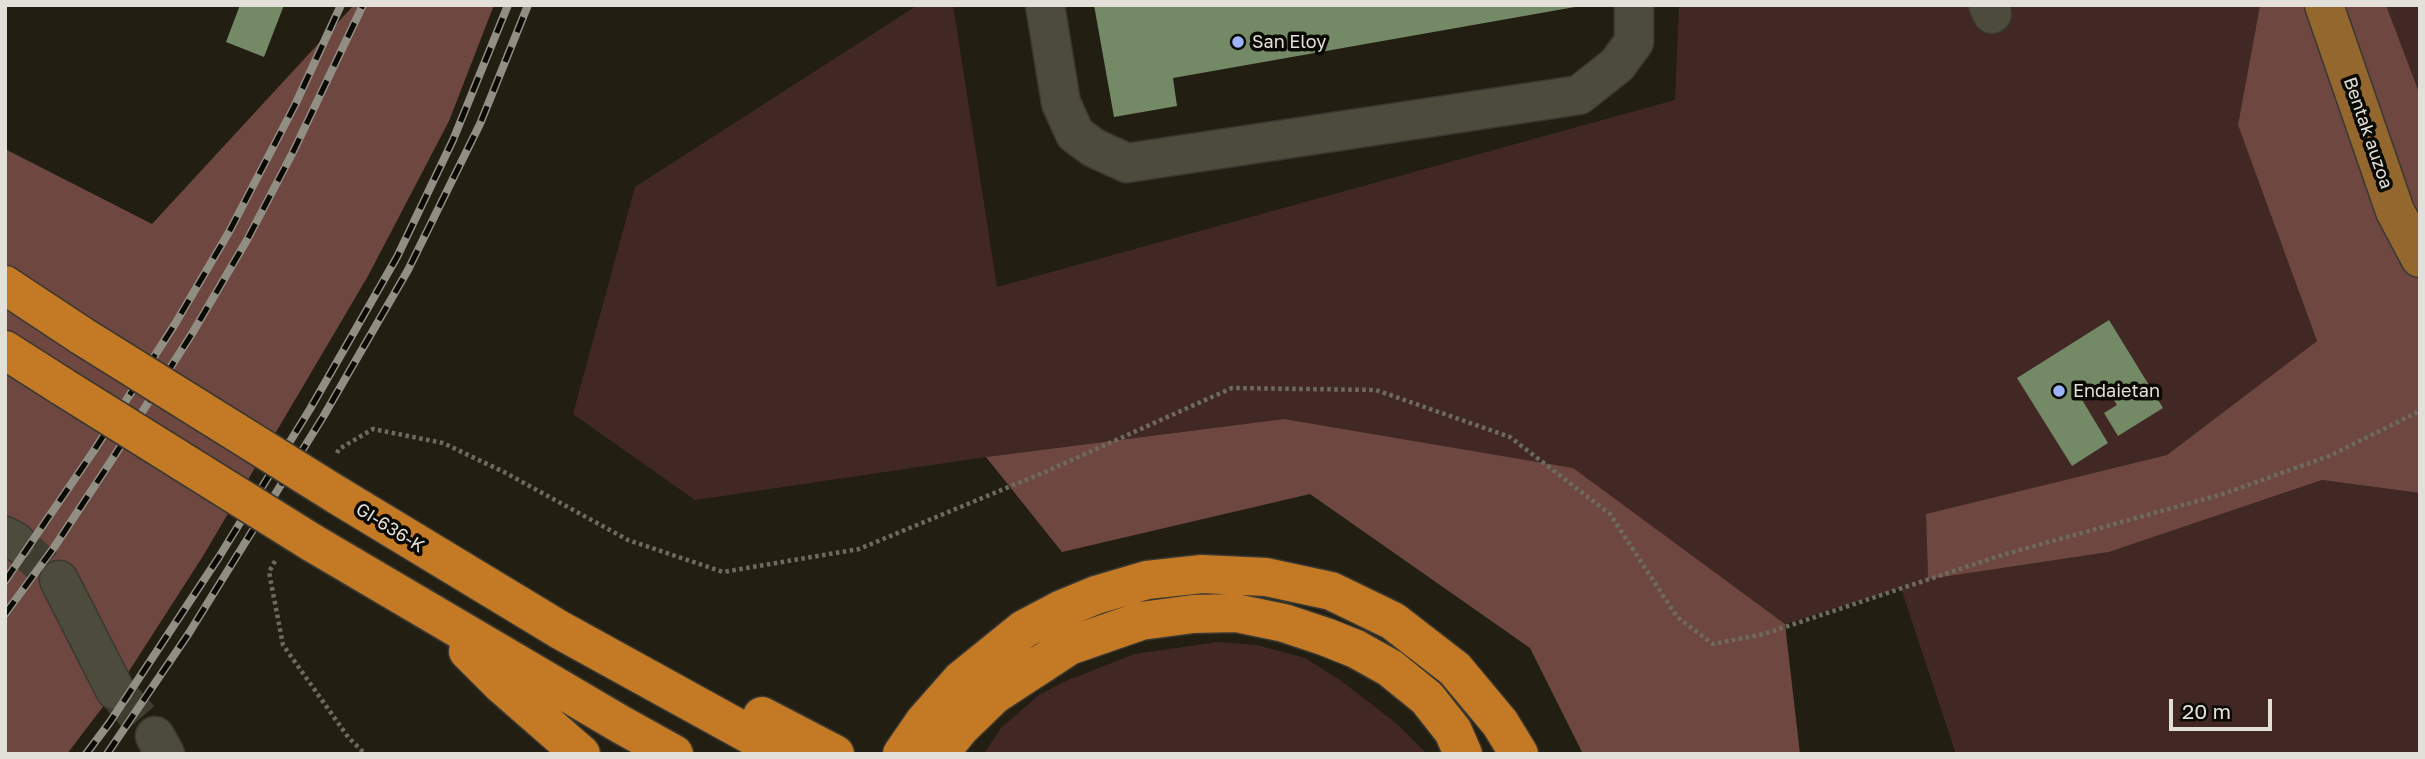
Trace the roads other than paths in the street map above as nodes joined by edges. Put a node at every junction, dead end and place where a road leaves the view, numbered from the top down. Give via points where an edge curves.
1 (1045, 5) edge
2 (1634, 5) edge
3 (2324, 5) edge
4 (2420, 258) edge
5 (5, 285) edge
6 (5, 351) edge
7 (394, 531) junction
8 (59, 580) tunnel mouth
9 (429, 612) junction
10 (115, 690) tunnel mouth
11 (916, 750) edge
12 (581, 754) edge
13 (674, 754) edge
14 (785, 754) edge
15 (835, 754) edge
16 (1462, 754) edge
17 (1518, 754) edge

1 - 2 street via 1061,103 1075,134 1127,163 1579,95 1617,65 1634,42
3 - 4 main road, Bentak auzoa via 2395,211
5 - 7 highway, GI-636-K, bridge via 82,336 335,478
6 - 9 highway, bridge
7 - 14 highway, GI-636-K via 560,630
7 - 15 highway
8 - 10 street
9 - 12 highway via 502,685
9 - 13 highway
11 - 16 highway via 961,727 994,695 1069,646 1141,621 1236,613 1326,637 1390,668 1427,698 1452,731
11 - 17 highway via 961,680 1024,629 1096,595 1147,580 1202,574 1266,577 1331,591 1394,621 1455,669 1500,723

